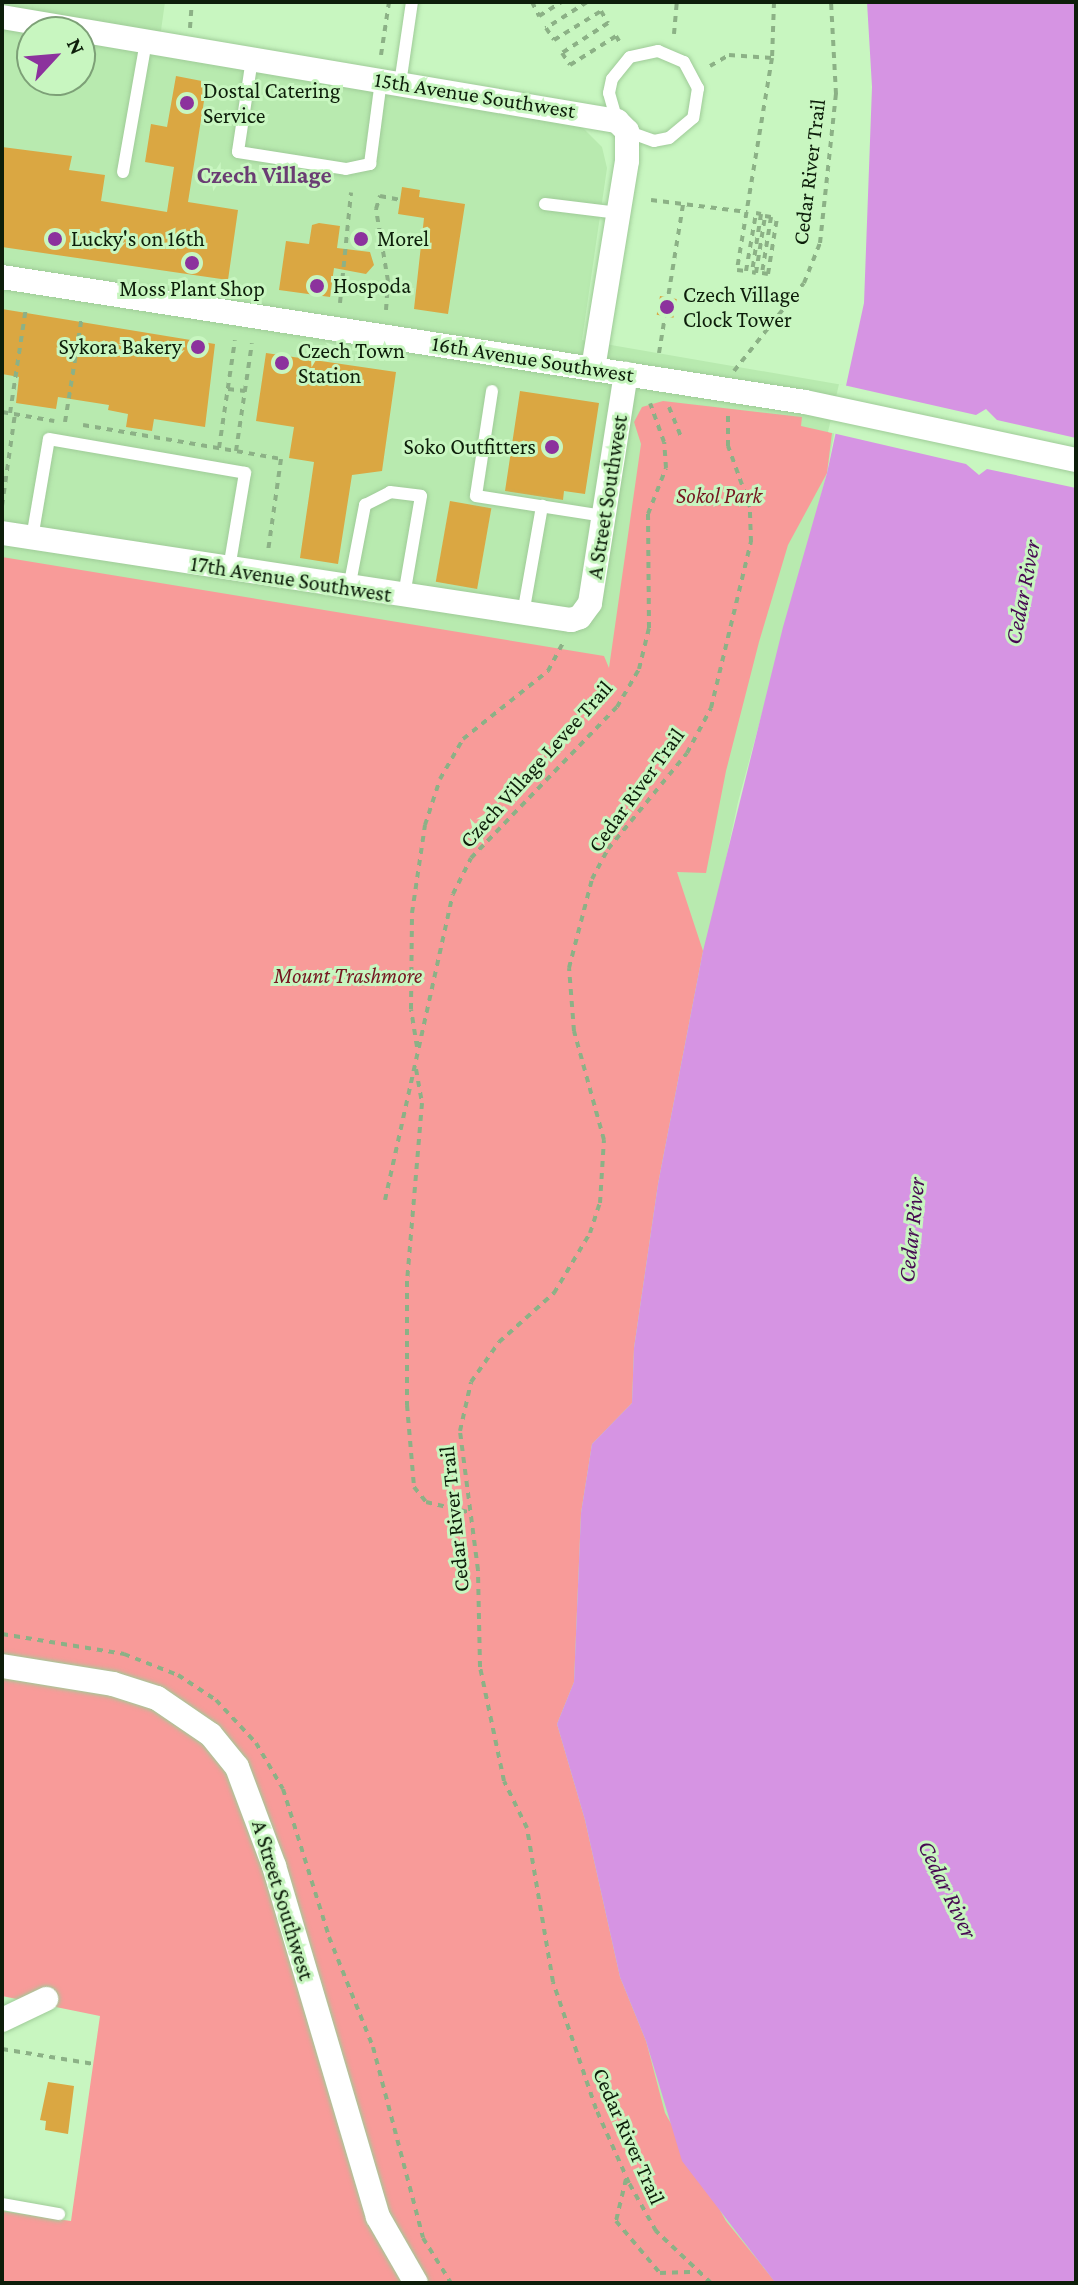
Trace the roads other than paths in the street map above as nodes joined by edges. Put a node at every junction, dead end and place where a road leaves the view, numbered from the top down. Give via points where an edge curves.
1 (413, 3) edge
2 (96, 33) edge
3 (146, 41) junction
4 (252, 59) junction
5 (390, 82) junction
6 (622, 126) junction
7 (123, 172) dead end
8 (545, 204) dead end
9 (618, 213) junction
10 (2, 277) edge
11 (593, 369) junction
12 (626, 374) junction
13 (492, 391) dead end
14 (1068, 459) edge
15 (542, 506) junction
16 (604, 516) junction
17 (2, 533) edge
18 (32, 538) junction
19 (229, 569) junction
20 (349, 588) junction
21 (404, 597) junction
22 (523, 614) junction
23 (580, 617) joint
24 (2, 1666) edge
25 (46, 1999) dead end
26 (2, 2020) edge
27 (2, 2204) edge
28 (59, 2214) dead end
29 (416, 2283) edge

1 - 5 lane
2 - 3 street, 15th Avenue Southwest
3 - 4 street, 15th Avenue Southwest
3 - 7 lane
4 - 5 street, 15th Avenue Southwest
4 - 5 lane via 238,152 346,169 370,164
5 - 6 street, 15th Avenue Southwest
6 - 6 lane via 654,141 669,138 693,118 698,88 684,62 658,51 630,57 612,79 609,93
6 - 9 street
8 - 9 lane
9 - 11 street
10 - 11 street, 16th Avenue Southwest
11 - 12 street, 16th Avenue Southwest
12 - 14 street, 16th Avenue Southwest via 805,402
12 - 16 street, A Street Southwest
13 - 15 lane via 476,496
15 - 16 lane
15 - 22 lane
16 - 23 street, A Street Southwest via 590,603
17 - 18 street, 17th Avenue Southwest
18 - 19 street, 17th Avenue Southwest
18 - 19 lane via 49,439 245,473
19 - 20 street, 17th Avenue Southwest
20 - 21 street, 17th Avenue Southwest
20 - 21 lane via 365,505 390,492 421,496
21 - 22 street, 17th Avenue Southwest
22 - 23 street, 17th Avenue Southwest
24 - 29 street, A Street Southwest via 113,1684 157,1698 211,1735 237,1767 274,1866 378,2217
25 - 26 street
27 - 28 lane

